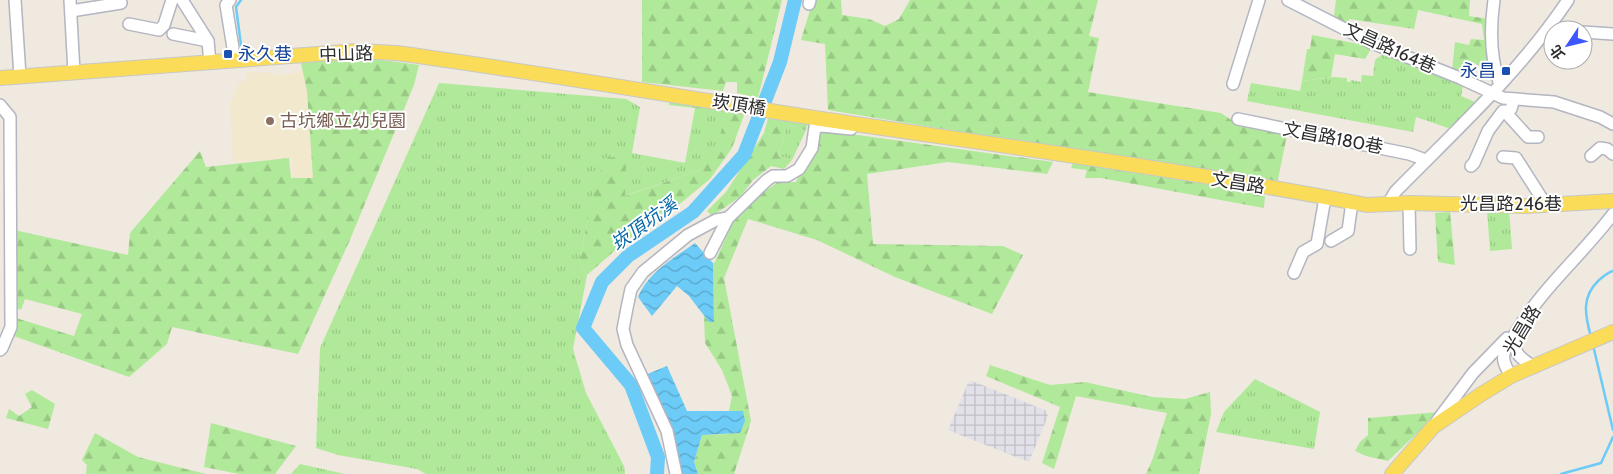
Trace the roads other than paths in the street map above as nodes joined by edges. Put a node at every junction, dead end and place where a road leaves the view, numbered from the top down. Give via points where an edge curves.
1 (15, 0) edge
2 (172, 0) edge
3 (182, 0) edge
4 (230, 0) edge
5 (1259, 0) edge
6 (1288, 0) edge
7 (1494, 0) edge
8 (1568, 0) edge
9 (121, 4) dead end
10 (70, 5) edge
11 (1559, 20) edge
12 (129, 24) dead end
13 (1593, 33) edge
14 (173, 34) dead end
15 (1613, 34) edge
16 (208, 41) junction
17 (1543, 41) edge
18 (231, 60) junction
19 (210, 62) junction
20 (74, 72) junction
21 (20, 76) junction
22 (0, 78) edge
23 (1233, 84) dead end
24 (1496, 89) junction
25 (660, 92) joint
26 (1514, 99) junction
27 (0, 106) edge
28 (1508, 111) junction
29 (817, 118) joint
30 (1238, 120) dead end
31 (1613, 124) edge
32 (864, 125) junction
33 (1538, 137) dead end
34 (1613, 154) edge
35 (1591, 156) dead end
36 (1504, 157) dead end
37 (1426, 160) junction
38 (1471, 166) dead end
39 (1325, 198) junction
40 (1613, 201) edge
41 (1352, 202) junction
42 (1409, 203) junction
43 (1388, 204) junction
44 (1546, 205) junction
45 (1613, 214) edge
46 (728, 218) junction
47 (1331, 241) dead end
48 (1410, 249) dead end
49 (710, 253) dead end
50 (1294, 272) dead end
51 (1522, 322) junction
52 (6, 327) edge
53 (1609, 334) edge
54 (0, 350) edge
55 (1534, 367) junction
56 (1511, 376) junction
57 (1433, 428) junction
58 (676, 474) edge
59 (1392, 474) edge

1 - 21 street
2 - 12 street via 164,25 159,30
3 - 16 street
4 - 18 street via 226,5 233,48
5 - 23 street
6 - 24 street, 文昌路164巷 via 1372,43
7 - 24 street via 1492,48
8 - 11 street
9 - 10 street
10 - 20 street
13 - 15 street
14 - 16 street
16 - 19 street
17 - 24 street
18 - 19 main road, 中山路
18 - 25 main road, 中山路 via 358,52 396,53
19 - 20 main road, 中山路
20 - 21 main road, 中山路
21 - 22 main road, 中山路
24 - 26 street, 文昌路164巷 via 1503,98
24 - 37 street
25 - 29 main road, 崁頂橋
26 - 28 street
26 - 31 street, 文昌路164巷 via 1554,102
27 - 52 street via 10,117
28 - 33 street via 1528,137
28 - 38 street via 1503,111 1494,122
29 - 32 main road, 文昌路
30 - 37 street, 文昌路180巷
32 - 39 main road, 文昌路
32 - 46 street via 849,130 815,128 812,148 799,169 787,176 773,176 767,180
34 - 35 street via 1600,148
36 - 44 street via 1516,158
37 - 43 street via 1395,192
39 - 41 main road, 文昌路
39 - 50 street via 1317,244 1303,252
40 - 44 main road, 光昌路246巷
41 - 43 main road, 文昌路
41 - 47 street via 1348,231
42 - 43 main road, 光昌路246巷
42 - 44 main road, 光昌路246巷
42 - 48 street
45 - 51 street, 光昌路
46 - 49 street
46 - 58 street via 716,220 688,235 643,272 631,289 626,308 623,329 627,345 667,431
51 - 55 street via 1516,334 1516,352
51 - 56 street, 光昌路 via 1504,352 1503,361
51 - 57 street via 1473,373
52 - 54 street
53 - 55 main road
55 - 56 main road
56 - 57 main road, 光昌路
57 - 59 main road, 光昌路

